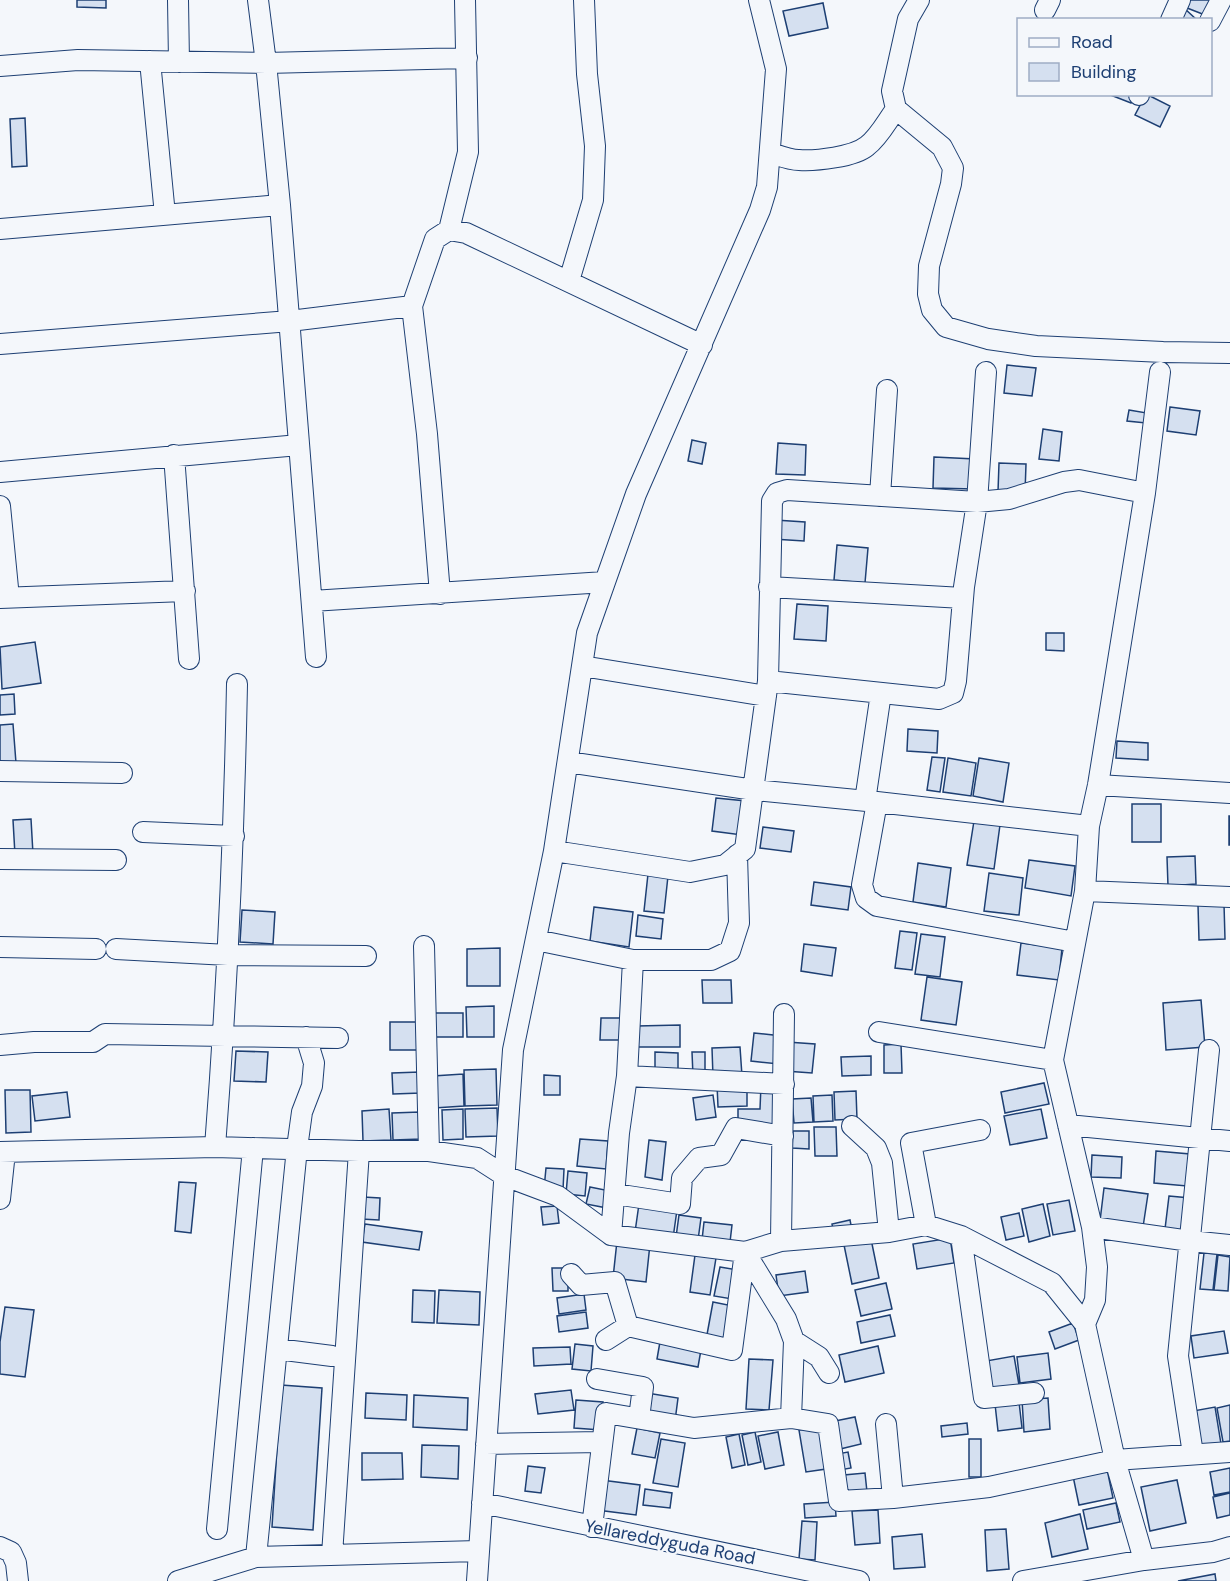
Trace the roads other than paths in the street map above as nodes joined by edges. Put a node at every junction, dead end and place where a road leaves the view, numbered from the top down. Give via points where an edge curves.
1 (178, 0) edge
2 (258, 0) edge
3 (465, 0) edge
4 (584, 0) edge
5 (759, 0) edge
6 (919, 0) edge
7 (1180, 0) edge
8 (1221, 0) edge
9 (1172, 18) edge
10 (1212, 18) edge
11 (467, 58) junction
12 (150, 61) junction
13 (179, 62) junction
14 (266, 63) junction
15 (0, 66) edge
16 (896, 109) junction
17 (771, 153) junction
18 (280, 205) junction
19 (165, 215) junction
20 (0, 229) edge
21 (449, 230) junction
22 (568, 281) junction
23 (412, 306) junction
24 (290, 321) junction
25 (0, 344) edge
26 (702, 345) junction
27 (1230, 353) edge
28 (986, 372) dead end
29 (1160, 372) dead end
30 (887, 390) dead end
31 (299, 445) junction
32 (174, 455) junction
33 (0, 472) edge
34 (1145, 493) junction
35 (880, 496) junction
36 (977, 502) junction
37 (0, 506) edge
38 (605, 582) junction
39 (770, 587) junction
40 (185, 591) junction
41 (440, 594) junction
42 (4, 598) edge
43 (963, 598) junction
44 (312, 601) junction
45 (316, 657) dead end
46 (189, 659) dead end
47 (582, 666) junction
48 (237, 684) dead end
49 (767, 688) junction
50 (881, 693) junction
51 (568, 762) junction
52 (0, 771) edge
53 (122, 773) dead end
54 (1098, 785) junction
55 (754, 790) junction
56 (1230, 793) edge
57 (871, 801) junction
58 (1089, 826) junction
59 (143, 832) dead end
60 (234, 836) junction
61 (554, 851) junction
62 (737, 855) junction
63 (0, 859) edge
64 (116, 860) dead end
65 (1085, 891) junction
66 (1230, 897) edge
67 (536, 940) junction
68 (1075, 942) junction
69 (424, 946) dead end
70 (0, 947) edge
71 (96, 949) dead end
72 (116, 949) dead end
73 (228, 955) junction
74 (366, 957) dead end
75 (633, 960) junction
76 (784, 1014) dead end
77 (879, 1032) dead end
78 (224, 1035) junction
79 (306, 1038) junction
80 (338, 1038) dead end
81 (0, 1044) edge
82 (1209, 1050) dead end
83 (1053, 1060) junction
84 (627, 1076) junction
85 (784, 1084) junction
86 (1068, 1125) junction
87 (852, 1126) dead end
88 (980, 1130) dead end
89 (783, 1136) junction
90 (1200, 1137) junction
91 (1230, 1141) edge
92 (215, 1147) junction
93 (253, 1148) junction
94 (297, 1148) junction
95 (429, 1150) junction
96 (359, 1151) junction
97 (2, 1152) edge
98 (505, 1176) junction
99 (615, 1194) junction
100 (0, 1198) edge
101 (926, 1225) junction
102 (1092, 1227) junction
103 (889, 1232) junction
104 (611, 1235) junction
105 (961, 1236) junction
106 (781, 1241) junction
107 (1190, 1241) junction
108 (1230, 1245) edge
109 (745, 1252) junction
110 (571, 1274) dead end
111 (1085, 1324) junction
112 (628, 1326) junction
113 (606, 1340) dead end
114 (794, 1341) junction
115 (277, 1349) junction
116 (332, 1356) dead end
117 (829, 1373) dead end
118 (597, 1379) dead end
119 (1034, 1393) dead end
120 (639, 1418) junction
121 (791, 1418) junction
122 (886, 1424) dead end
123 (601, 1442) junction
124 (486, 1444) junction
125 (1230, 1452) edge
126 (1193, 1454) junction
127 (1115, 1460) junction
128 (893, 1498) junction
129 (482, 1503) junction
130 (592, 1527) junction
131 (217, 1529) dead end
132 (0, 1547) edge
133 (1230, 1547) edge
134 (478, 1551) junction
135 (332, 1555) junction
136 (256, 1557) junction
137 (1144, 1560) junction
138 (1068, 1577) edge
139 (18, 1581) edge
140 (177, 1581) edge
141 (477, 1581) edge
142 (859, 1581) edge
143 (1023, 1581) edge

1 - 13 street
2 - 14 street
3 - 11 street
4 - 22 street via 595,146 593,200
5 - 17 street via 776,69
6 - 16 street via 908,19 892,91
7 - 9 street
8 - 10 street
11 - 14 street
11 - 21 street via 468,152
12 - 13 street
12 - 15 street via 78,60
12 - 19 street
13 - 14 street
14 - 18 street
16 - 17 street via 866,148 821,159 796,160
16 - 27 street via 942,147 953,168 929,266 927,294 932,310 946,327 988,339 1036,346
17 - 26 street via 768,187 760,210
18 - 19 street
18 - 24 street
19 - 20 street
21 - 22 street via 466,233
21 - 23 street via 435,239
22 - 26 street
23 - 24 street
23 - 41 street
24 - 25 street
24 - 31 street
26 - 38 street via 636,494
28 - 36 street
29 - 34 street
30 - 35 street
31 - 32 street
31 - 44 street
32 - 33 street
32 - 40 street
34 - 36 street via 1079,480 1009,499
34 - 54 street
35 - 36 street
35 - 39 street via 787,490 777,493 772,501
36 - 43 street
37 - 42 street
38 - 41 street
38 - 47 street via 587,633
39 - 43 street
39 - 49 street
40 - 42 street
40 - 46 street
41 - 44 street
43 - 50 street via 953,693 939,699
44 - 45 street
47 - 49 street
47 - 51 street
48 - 60 street
49 - 50 street
49 - 55 street
50 - 57 street
51 - 55 street
51 - 61 street
52 - 53 street
54 - 56 street
54 - 58 street
55 - 57 street
55 - 62 street via 745,849
57 - 58 street
57 - 68 street via 862,885 866,898 877,906
58 - 65 street
59 - 60 street
60 - 73 street
61 - 62 street via 690,872 725,865
61 - 67 street
62 - 75 street via 739,922 730,951 711,960
63 - 64 street
65 - 66 street
65 - 68 street
67 - 75 street
67 - 98 street via 513,1050
68 - 83 street
69 - 95 street
70 - 71 street
72 - 73 street
73 - 74 street
73 - 78 street
75 - 84 street
76 - 85 street
77 - 83 street
78 - 79 street
78 - 81 street via 105,1034 93,1042
78 - 92 street
79 - 80 street
79 - 94 street via 314,1063
82 - 90 street
83 - 86 street
84 - 85 street
84 - 99 street
85 - 89 street
86 - 90 street
86 - 102 street
87 - 103 street via 876,1148 882,1163
88 - 101 street via 911,1143
89 - 99 street via 736,1128 721,1155 699,1158 682,1178 680,1204
89 - 106 street
90 - 91 street
90 - 107 street
92 - 93 street
92 - 97 street
93 - 94 street
93 - 131 street
94 - 96 street
94 - 115 street
95 - 96 street
95 - 98 street via 477,1158
96 - 135 street
97 - 100 street
98 - 104 street via 558,1196
98 - 124 street
99 - 104 street
101 - 103 street
101 - 105 street
102 - 107 street
102 - 111 street via 1095,1300
103 - 106 street
104 - 109 street
105 - 111 street via 1052,1283
105 - 119 street via 984,1398
106 - 109 street
107 - 108 street
107 - 126 street via 1178,1356
109 - 112 street via 732,1350
109 - 114 street via 786,1319
110 - 112 street via 581,1285 615,1282
111 - 127 street
112 - 113 street
114 - 117 street via 819,1357
114 - 121 street
115 - 116 street
115 - 136 street
118 - 120 street via 643,1388
120 - 121 street via 694,1428
120 - 123 street via 606,1413
121 - 128 street via 828,1424 839,1501
122 - 128 street
123 - 124 street
123 - 130 street
124 - 129 street
125 - 126 street
126 - 127 street
127 - 128 street via 990,1487
127 - 137 street
129 - 130 street, Yellareddyguda Road
129 - 134 street
130 - 142 street, Yellareddyguda Road
132 - 139 street via 11,1552
133 - 137 street
134 - 135 street
134 - 141 street
135 - 136 street
136 - 140 street
137 - 138 street
138 - 143 street

